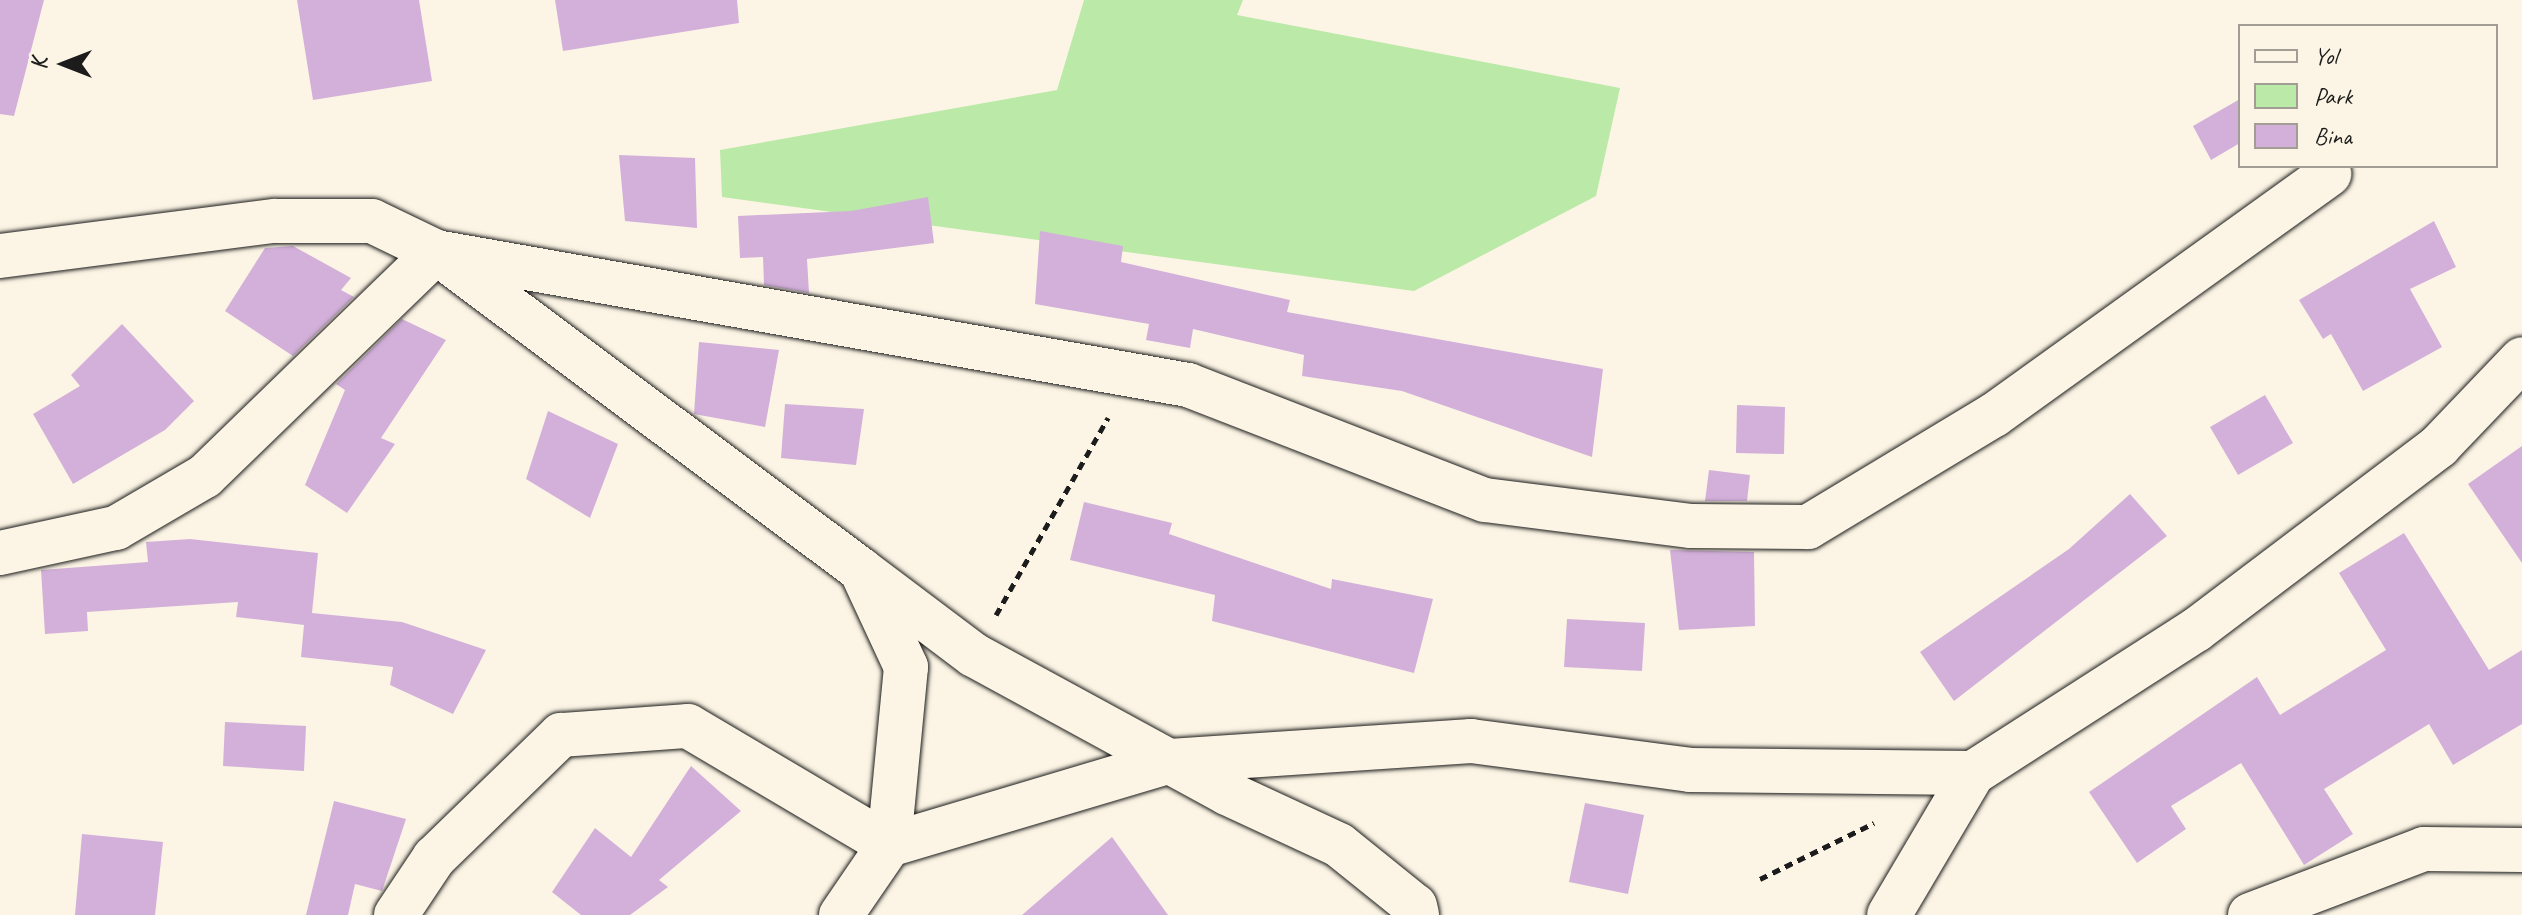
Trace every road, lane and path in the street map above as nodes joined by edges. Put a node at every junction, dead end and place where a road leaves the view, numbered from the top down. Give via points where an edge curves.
1 (2329, 174) dead end
2 (436, 252) junction
3 (0, 256) edge
4 (2522, 359) edge
5 (1132, 376) junction
6 (0, 553) edge
7 (861, 570) junction
8 (974, 655) junction
9 (1170, 761) junction
10 (1973, 773) junction
11 (1888, 816) dead end
12 (889, 845) junction
13 (2522, 850) edge
14 (1760, 879) dead end
15 (396, 915) edge
16 (841, 915) edge
17 (1417, 915) edge
18 (1889, 915) edge
19 (2250, 915) edge

1 - 5 street via 1994,415 1808,527 1691,526 1485,500 1188,385
2 - 3 street via 372,221 275,221
2 - 5 street
2 - 6 street via 205,476 116,528
2 - 7 street
4 - 10 street via 2439,446 2196,630
5 - 8 path
7 - 8 street
7 - 12 street via 906,667
8 - 9 street
9 - 10 street via 1471,741 1690,770
9 - 12 street
9 - 17 street via 1339,845 1415,906
10 - 18 street
11 - 14 path
12 - 15 street via 688,726 561,735 434,858
12 - 16 street
13 - 19 street via 2424,849

